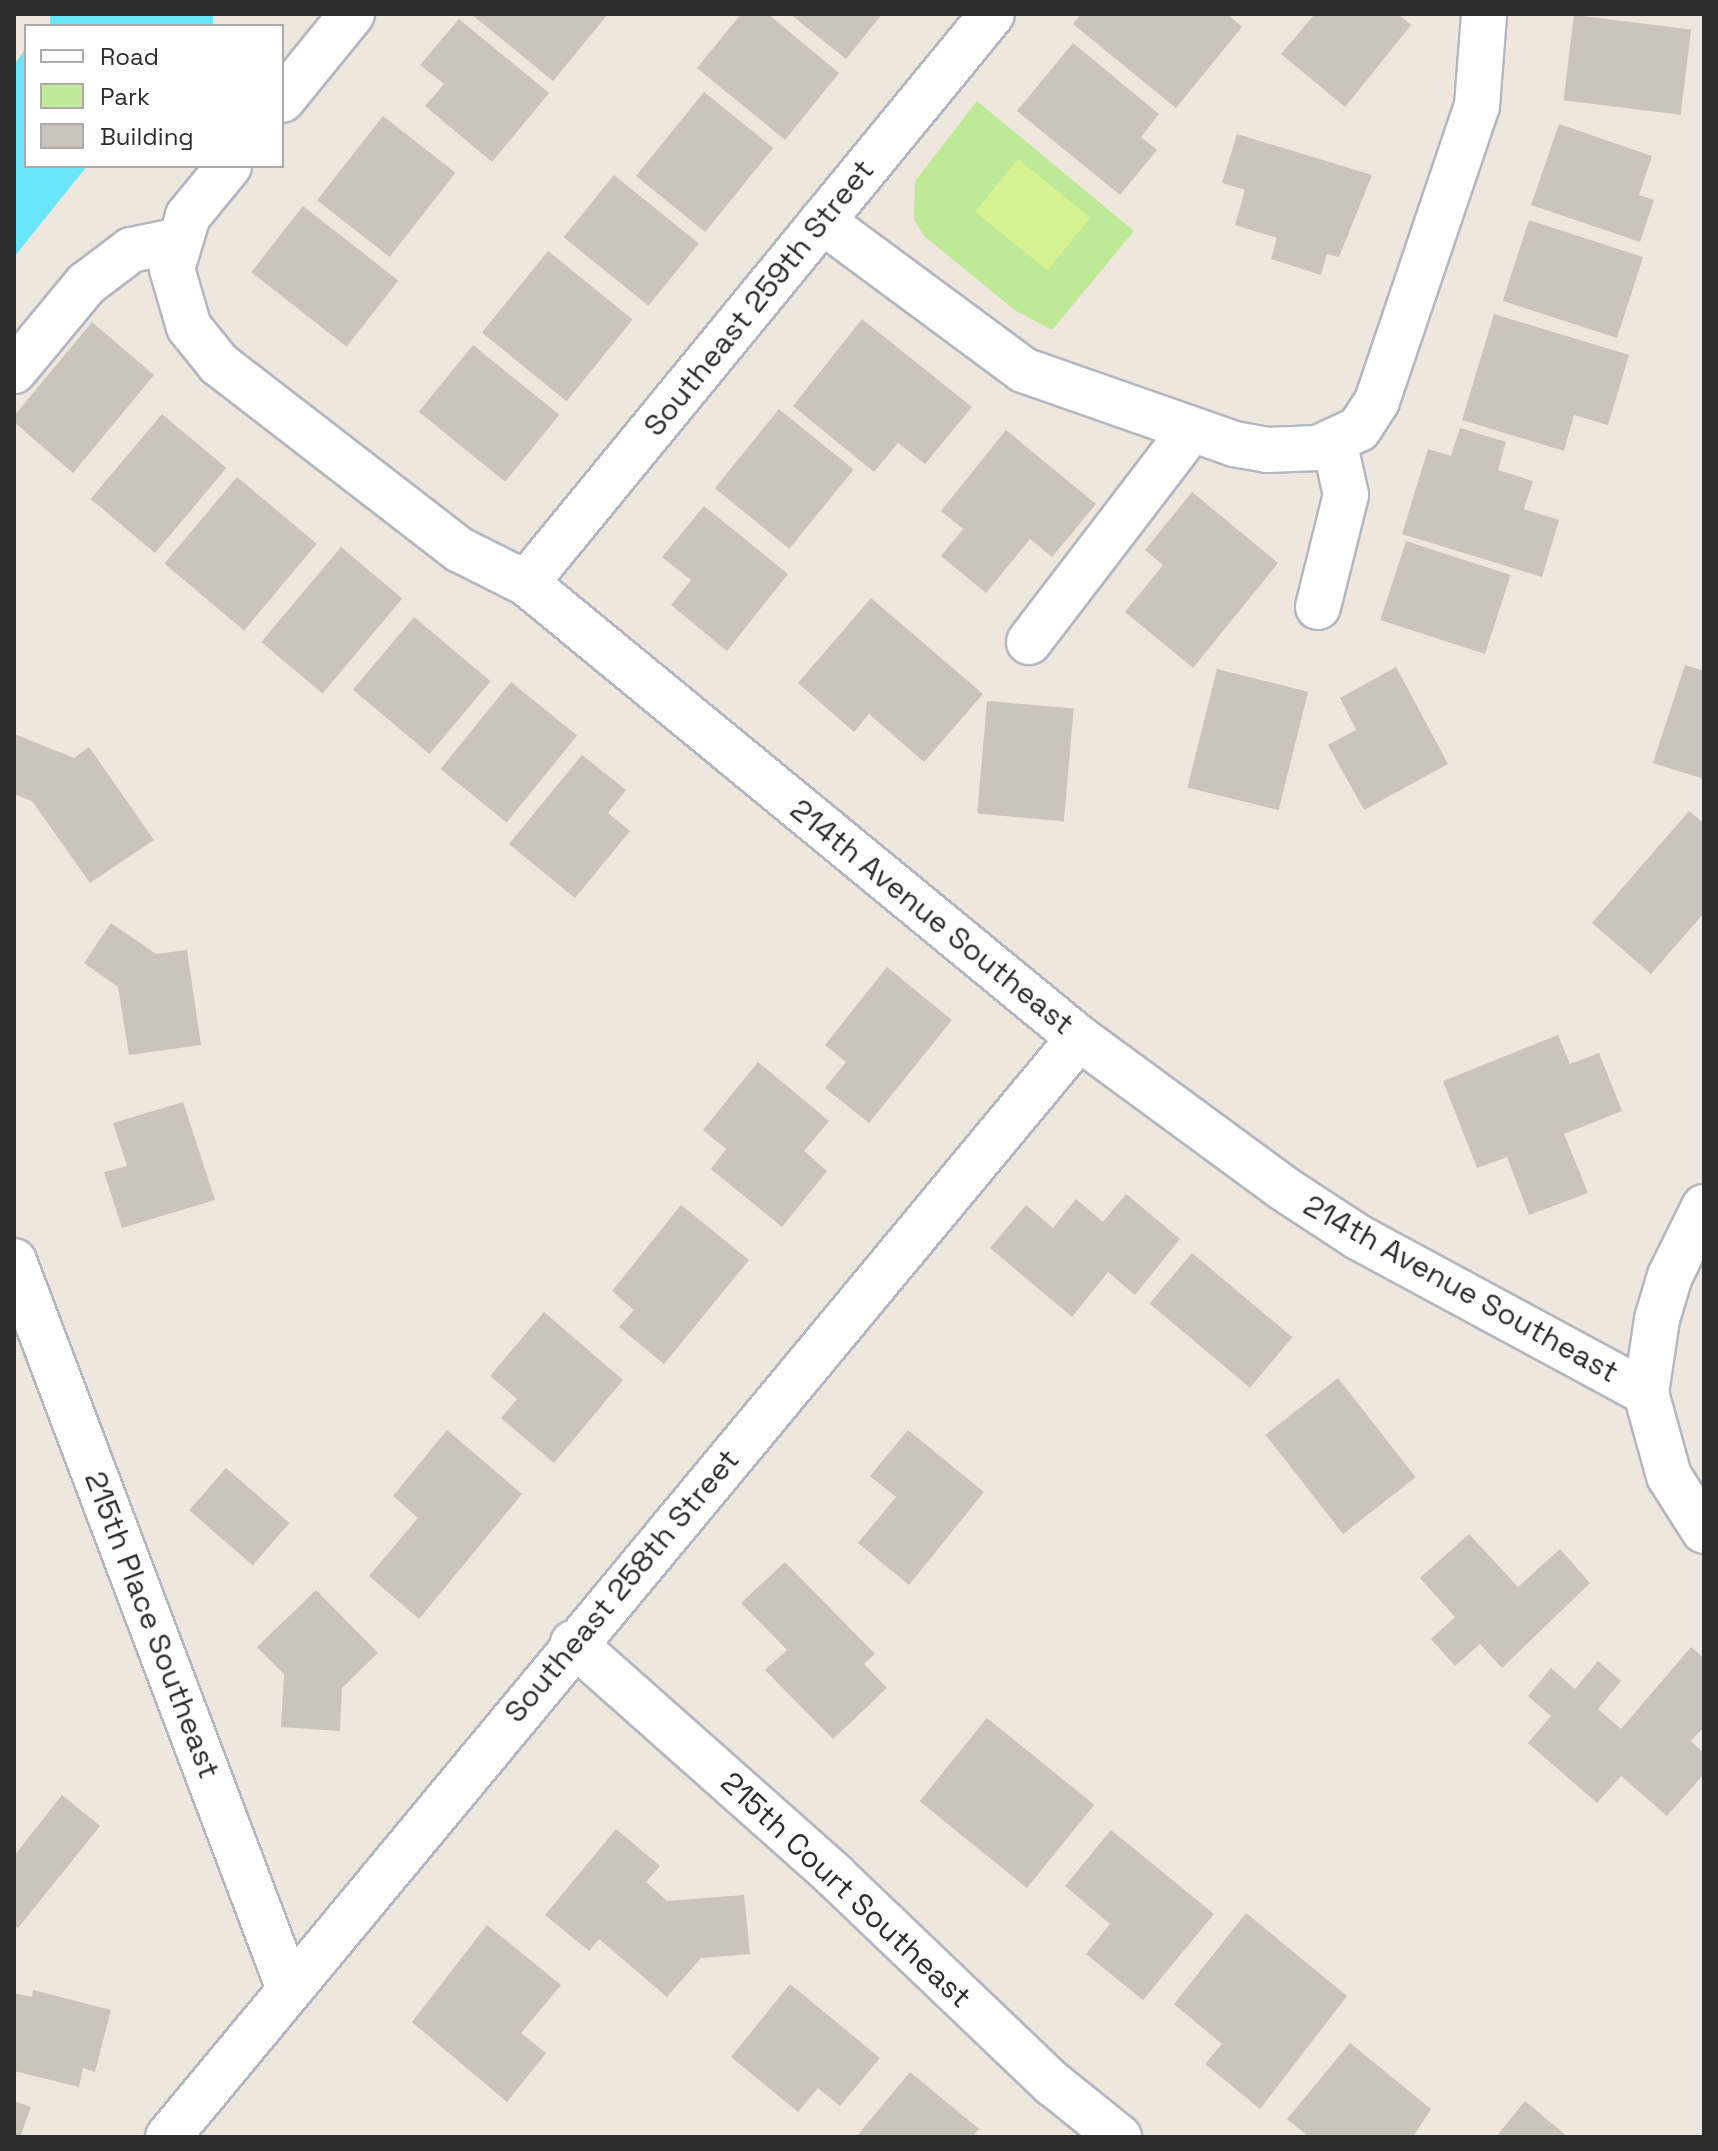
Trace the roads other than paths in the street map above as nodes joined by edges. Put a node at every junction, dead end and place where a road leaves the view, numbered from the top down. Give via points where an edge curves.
1 (352, 14) edge
2 (992, 14) edge
3 (1484, 14) edge
4 (284, 98) edge
5 (227, 168) edge
6 (822, 221) junction
7 (176, 254) junction
8 (14, 371) edge
9 (1191, 430) junction
10 (1334, 441) junction
11 (526, 583) junction
12 (1318, 607) dead end
13 (1029, 642) dead end
14 (1079, 1038) junction
15 (1704, 1207) edge
16 (14, 1261) edge
17 (1646, 1393) junction
18 (1704, 1531) edge
19 (573, 1643) junction
20 (289, 1989) junction
21 (168, 2137) edge
22 (1119, 2137) edge

1 - 4 street
2 - 6 street, Southeast 259th Street
3 - 10 street via 1477,106 1377,401 1359,429
5 - 7 street via 188,216
6 - 9 street via 1023,370
6 - 11 street, Southeast 259th Street
7 - 8 street via 131,250 86,284
7 - 11 street, 214th Avenue Southeast via 189,327 219,364 460,550
9 - 10 street via 1267,450 1318,448
9 - 13 street
10 - 12 street via 1346,495
11 - 14 street, 214th Avenue Southeast
14 - 17 street, 214th Avenue Southeast via 1358,1237
14 - 19 street, Southeast 258th Street
15 - 17 street via 1670,1276 1657,1319
16 - 20 street, 215th Place Southeast
17 - 18 street, 214th Avenue Southeast via 1669,1476
19 - 20 street, Southeast 258th Street
19 - 22 street, 215th Court Southeast via 834,1875 1053,2084
20 - 21 street, Southeast 258th Street

